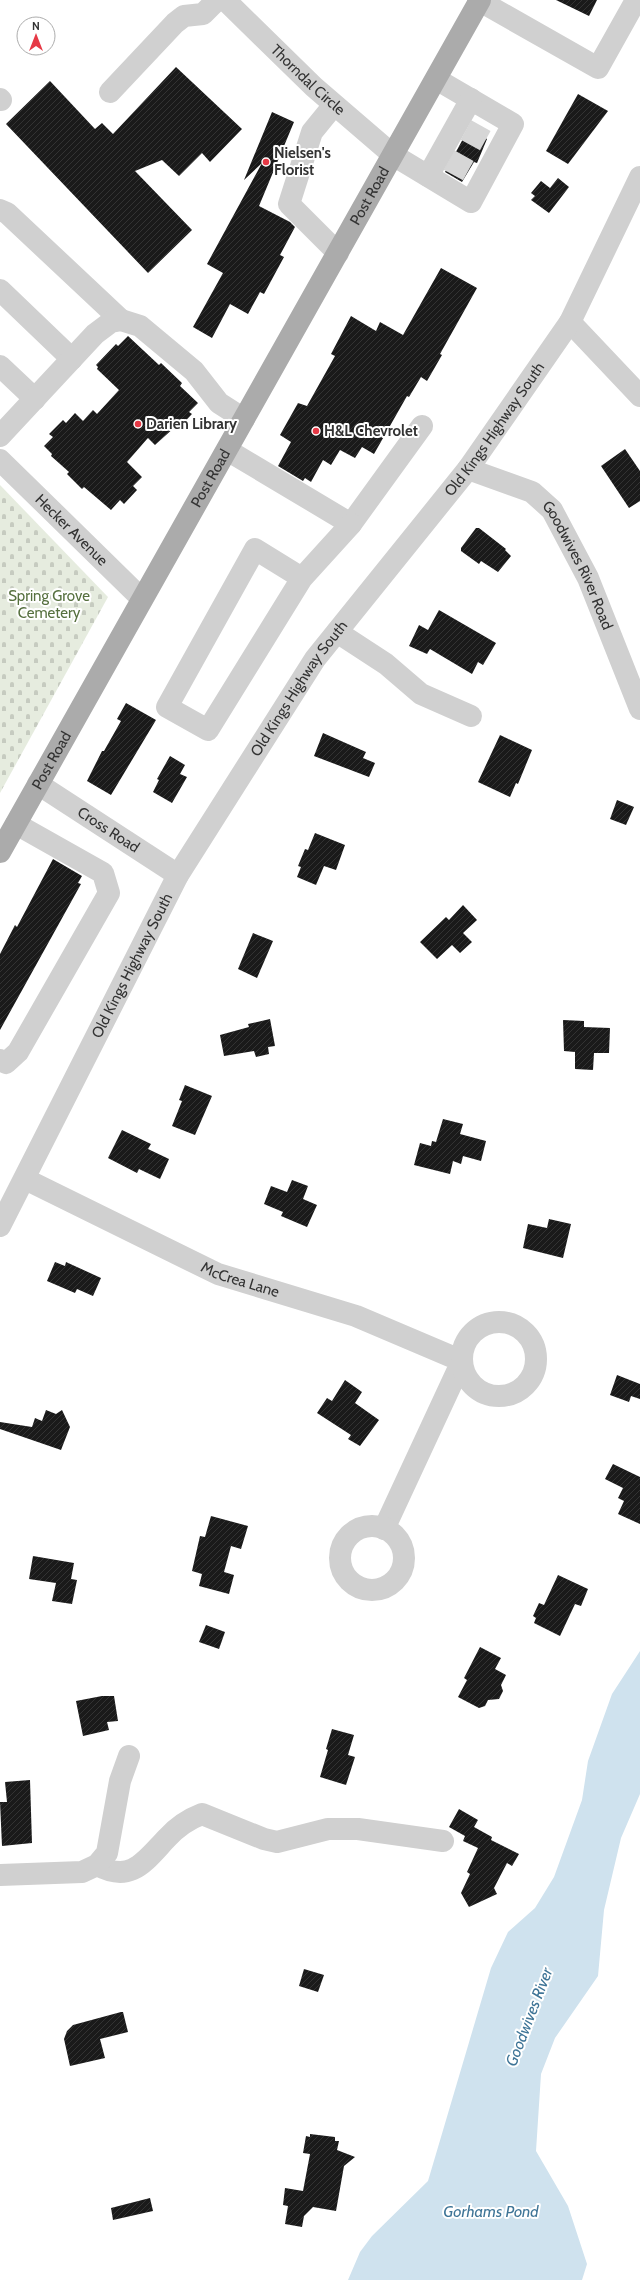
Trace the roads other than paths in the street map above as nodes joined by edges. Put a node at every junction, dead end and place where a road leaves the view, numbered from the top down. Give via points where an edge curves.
1 (217, 0) edge
2 (225, 0) edge
3 (479, 0) edge
4 (635, 2) dead end
5 (436, 79) junction
6 (110, 92) dead end
7 (471, 99) junction
8 (334, 105) junction
9 (393, 155) junction
10 (428, 176) junction
11 (640, 177) edge
12 (0, 210) edge
13 (338, 253) junction
14 (0, 290) edge
15 (121, 320) junction
16 (570, 322) junction
17 (72, 358) junction
18 (0, 366) edge
19 (640, 396) edge
20 (35, 399) junction
21 (244, 419) junction
22 (422, 426) dead end
23 (0, 436) edge
24 (227, 450) junction
25 (0, 460) edge
26 (468, 469) junction
27 (351, 524) junction
28 (302, 578) junction
29 (142, 599) junction
30 (337, 632) junction
31 (640, 709) edge
32 (471, 716) dead end
33 (38, 784) junction
34 (16, 824) junction
35 (0, 852) edge
36 (178, 875) junction
37 (0, 1060) edge
38 (25, 1179) junction
39 (0, 1226) edge
40 (384, 1528) dead end
41 (129, 1756) dead end
42 (443, 1841) dead end
43 (97, 1866) junction
44 (0, 1874) edge

1 - 6 street via 204,14 184,16 175,23
2 - 8 street, Thorndal Circle
3 - 4 street via 598,68
3 - 5 main road, Post Road
5 - 7 street
5 - 9 main road, Post Road
7 - 10 street via 461,127 444,158
7 - 10 street, Thorndal Circle via 513,124 493,145 476,175 471,202
8 - 9 street, Thorndal Circle
8 - 13 street via 312,132 289,204
9 - 10 street, Thorndal Circle
9 - 13 main road, Post Road
11 - 16 street, Old Kings Highway South
12 - 15 street via 7,213
13 - 21 main road, Post Road
14 - 17 street
15 - 17 street via 102,327
15 - 21 street via 140,326 194,371 219,403
16 - 19 street
16 - 26 street, Old Kings Highway South
17 - 20 street
18 - 20 street
20 - 23 street
21 - 24 main road, Post Road
22 - 27 street
24 - 27 street
24 - 29 main road, Post Road
25 - 29 street, Hecker Avenue
26 - 30 street, Old Kings Highway South
26 - 31 street, Goodwives River Road via 532,492 552,510 588,578
27 - 28 street
28 - 28 street via 208,730 167,707 255,550
29 - 33 main road, Post Road
30 - 32 street via 386,664 421,694
30 - 36 street, Old Kings Highway South via 315,659
33 - 34 main road, Post Road
33 - 36 street, Cross Road
34 - 35 main road, Post Road
34 - 37 street via 103,873 109,893 18,1052 6,1062
36 - 38 street, Old Kings Highway South
38 - 39 street, Old Kings Highway South
38 - 40 street, McCrea Lane via 218,1274 356,1316 462,1361
41 - 43 street via 120,1781 107,1853
42 - 43 street via 358,1829 328,1829 277,1842 202,1814 192,1818 168,1837 145,1863 133,1870 112,1871
43 - 44 street via 82,1872

